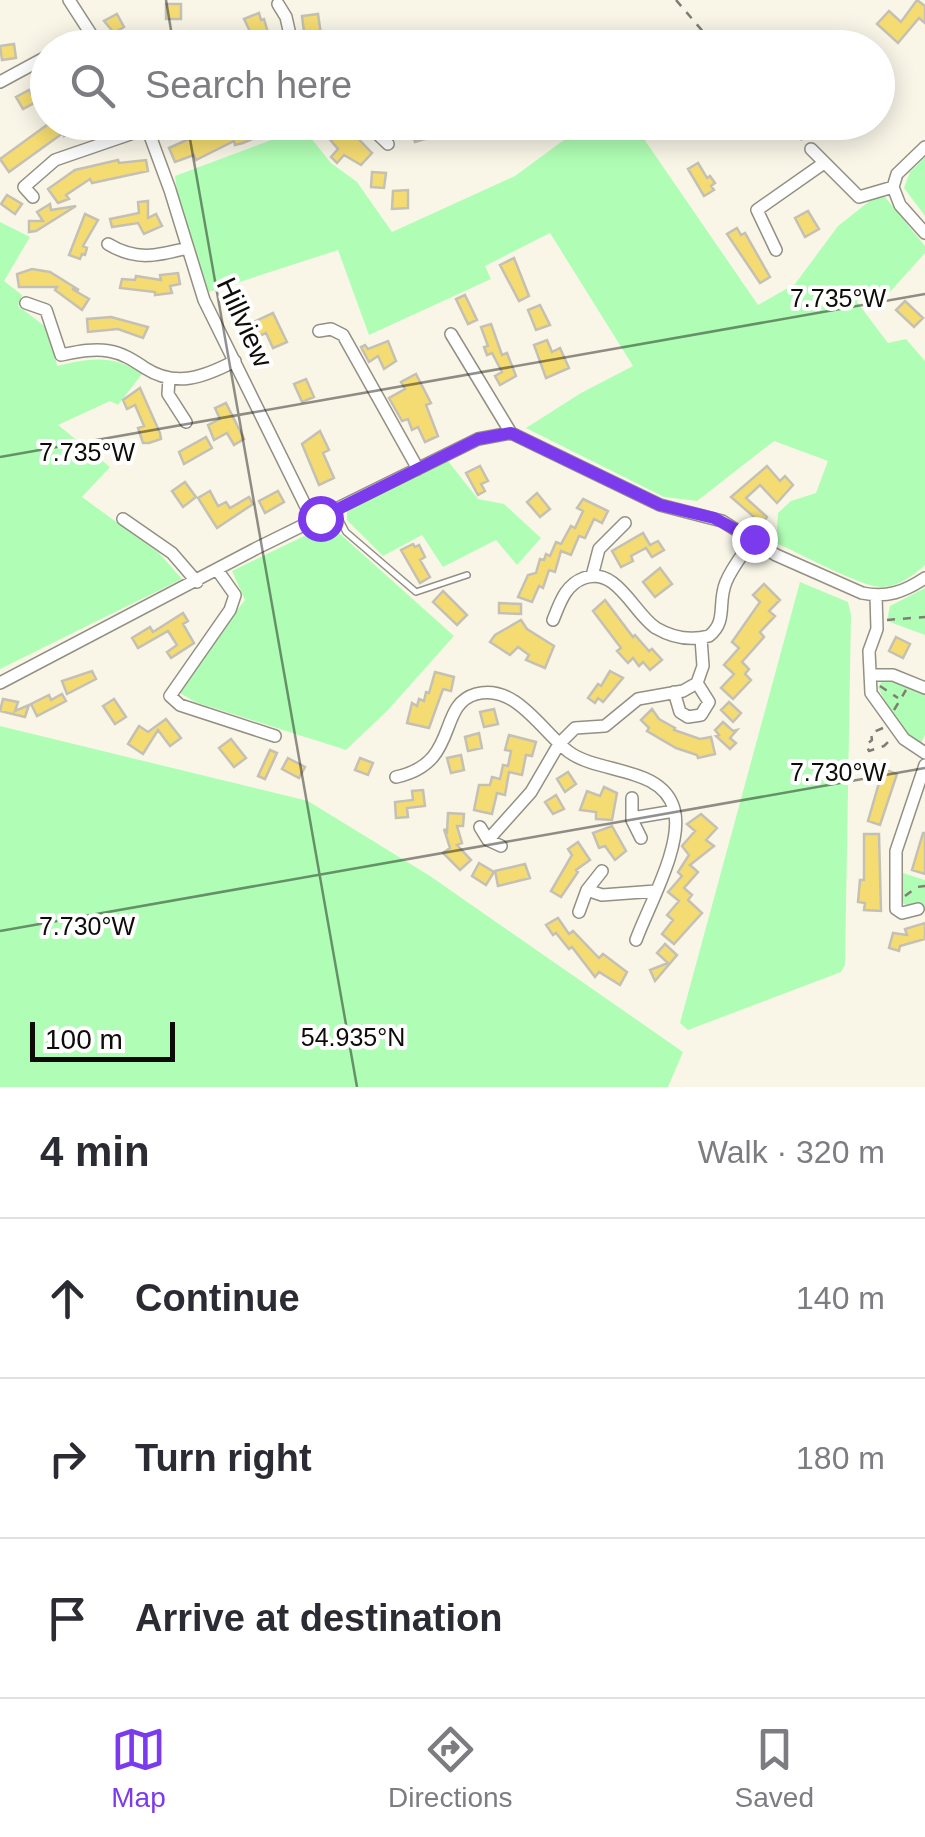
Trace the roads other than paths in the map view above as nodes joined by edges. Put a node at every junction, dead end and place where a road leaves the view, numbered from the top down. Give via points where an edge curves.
1 (70, 0) edge
2 (278, 4) dead end
3 (89, 30) edge
4 (289, 30) edge
5 (30, 66) edge
6 (0, 82) edge
7 (115, 140) edge
8 (152, 140) edge
9 (385, 140) edge
10 (388, 144) dead end
11 (925, 147) edge
12 (811, 149) road end
13 (824, 163) junction
14 (893, 187) junction
15 (33, 197) dead end
16 (925, 233) edge
17 (106, 243) dead end
18 (188, 248) junction
19 (776, 250) dead end
20 (26, 304) dead end
21 (319, 331) dead end
22 (451, 334) dead end
23 (235, 362) junction
24 (168, 379) junction
25 (186, 422) dead end
26 (511, 433) junction
27 (418, 469) junction
28 (334, 510) junction
29 (123, 519) dead end
30 (313, 521) junction
31 (626, 523) dead end
32 (754, 539) junction
33 (218, 570) junction
34 (467, 575) dead end
35 (592, 576) junction
36 (925, 578) edge
37 (197, 582) junction
38 (876, 596) junction
39 (554, 620) dead end
40 (701, 638) junction
41 (874, 680) junction
42 (0, 683) edge
43 (697, 683) junction
44 (925, 688) edge
45 (674, 692) junction
46 (274, 736) dead end
47 (559, 744) junction
48 (925, 753) edge
49 (925, 765) edge
50 (396, 777) dead end
51 (632, 798) dead end
52 (674, 811) junction
53 (632, 818) junction
54 (480, 827) dead end
55 (640, 838) dead end
56 (488, 840) junction
57 (501, 846) dead end
58 (602, 871) dead end
59 (588, 890) junction
60 (656, 891) junction
61 (918, 908) dead end
62 (580, 912) dead end
63 (636, 940) dead end

1 - 3 street
2 - 4 street
5 - 6 street
7 - 15 street via 55,160 24,187
8 - 18 street, Hillview
9 - 10 street
11 - 14 street
12 - 13 street
13 - 14 street via 860,197
13 - 19 street via 757,210
14 - 16 street
17 - 18 street via 148,258
18 - 23 street, Hillview via 204,300
20 - 24 street via 46,310 61,355 112,351
21 - 27 street via 343,335
22 - 26 street
23 - 24 street via 201,377
23 - 30 street, Hillview
24 - 25 street via 168,394
26 - 27 street via 488,435
26 - 32 street via 660,505 714,518
27 - 28 street
28 - 30 street
28 - 34 lane via 346,532 416,592
29 - 37 street via 172,553
30 - 33 street
31 - 35 street via 598,549
32 - 38 street via 792,563
32 - 40 street via 724,588 722,621
33 - 37 street
33 - 46 street via 235,595 230,610 170,696
35 - 39 street via 565,592
35 - 40 street via 614,585 658,630
36 - 38 street via 897,594
37 - 42 street
38 - 41 street
40 - 43 street
41 - 44 street via 893,675
41 - 48 street via 871,693 885,724
43 - 45 street
43 - 45 street via 709,702 701,715 680,712
45 - 47 street via 638,699 611,723 580,726
47 - 50 street via 516,701 474,694 457,708 426,766
47 - 52 street via 581,759 653,784
47 - 56 street via 537,784
49 - 61 street via 896,852 896,909
51 - 53 street
52 - 53 street
52 - 60 street
53 - 55 street
54 - 56 street
56 - 57 street
58 - 59 street
59 - 60 street
59 - 62 street
60 - 63 street

